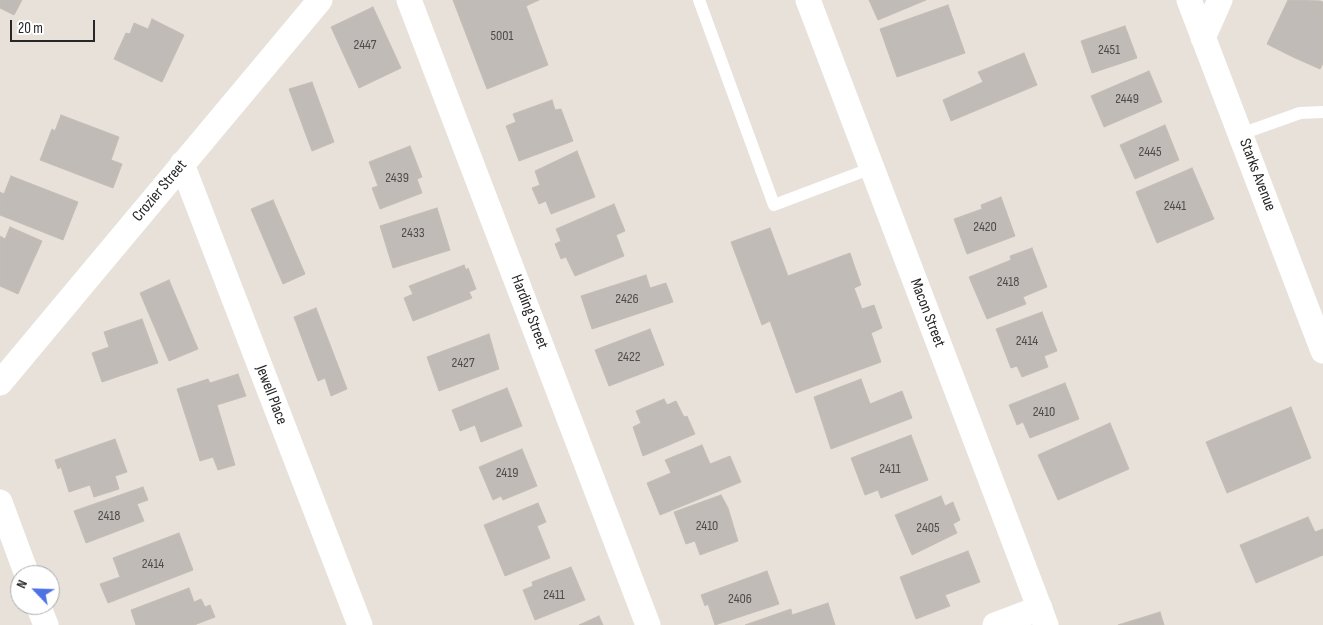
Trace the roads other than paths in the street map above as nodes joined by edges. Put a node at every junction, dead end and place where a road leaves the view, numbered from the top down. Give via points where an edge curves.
1 (320, 0) edge
2 (409, 0) edge
3 (699, 0) edge
4 (808, 0) edge
5 (1189, 0) edge
6 (1220, 0) edge
7 (1204, 38) junction
8 (1323, 112) edge
9 (1241, 134) junction
10 (182, 164) junction
11 (872, 168) junction
12 (1323, 351) edge
13 (0, 383) edge
14 (0, 502) edge
15 (23, 565) edge
16 (1043, 616) edge
17 (360, 625) edge
18 (648, 625) edge
19 (995, 625) edge

1 - 10 street, Crozier Street
2 - 18 street, Harding Street
3 - 11 lane via 774,205
4 - 11 street, Macon Street
5 - 7 street, Starks Avenue
6 - 7 street
7 - 9 street, Starks Avenue
8 - 9 lane via 1300,113
9 - 12 street, Starks Avenue
10 - 13 street, Crozier Street
10 - 17 street, Jewell Place
11 - 16 street, Macon Street
14 - 15 street
16 - 19 street

